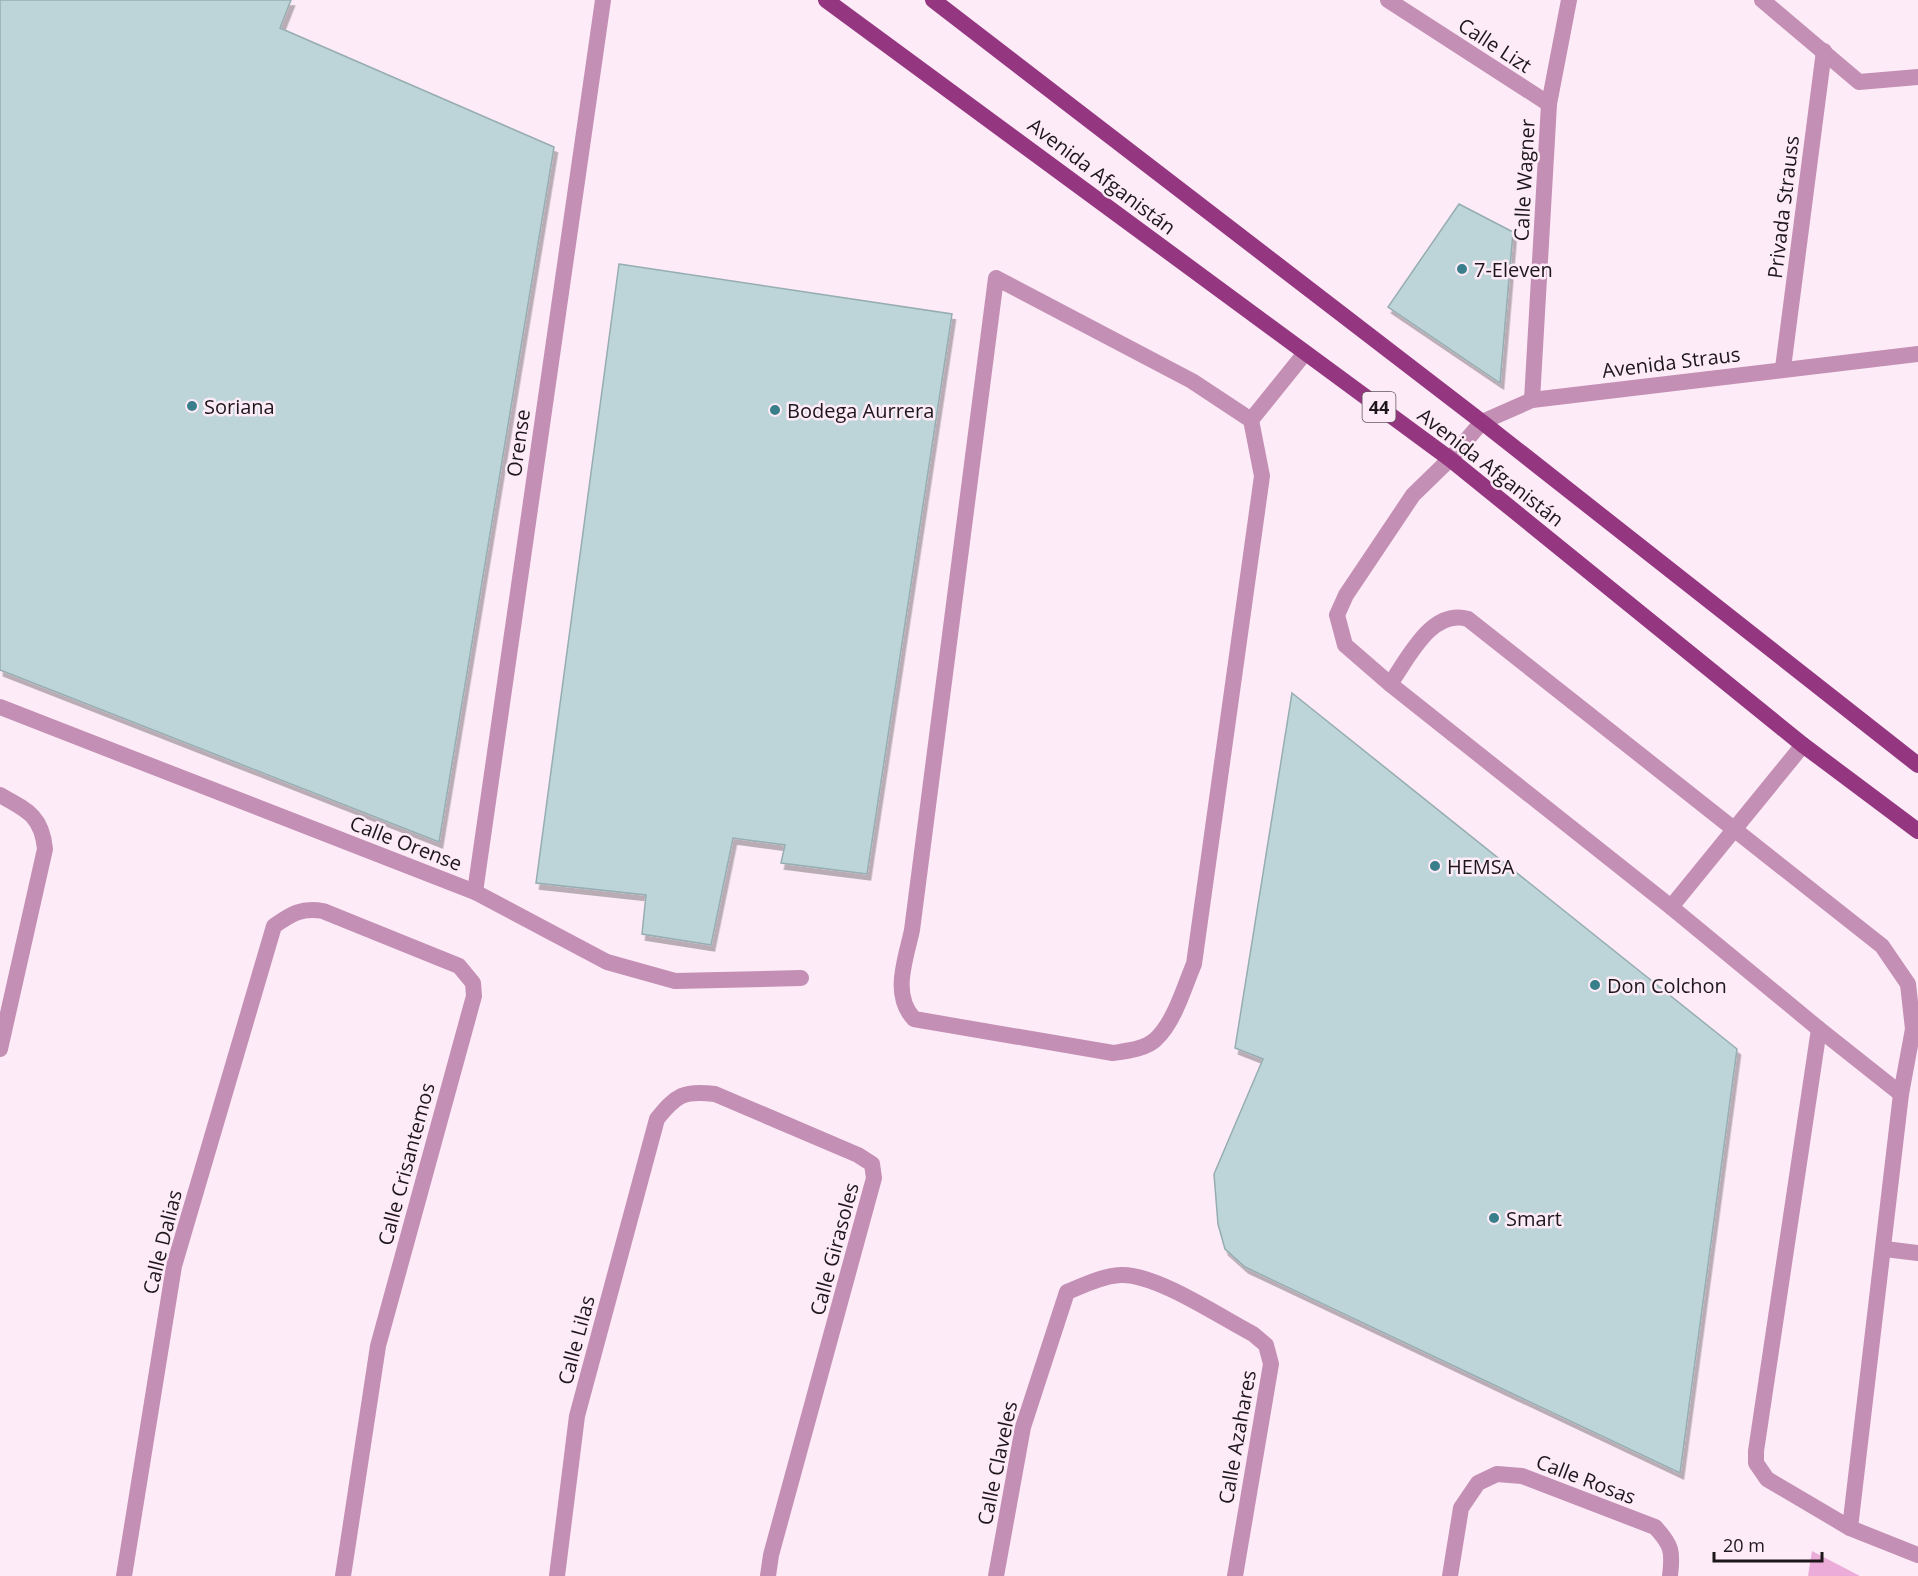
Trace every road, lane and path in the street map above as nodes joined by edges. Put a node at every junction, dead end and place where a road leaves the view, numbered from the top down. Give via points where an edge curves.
1 (603, 0) edge
2 (826, 0) edge
3 (933, 0) edge
4 (1388, 0) edge
5 (1569, 0) edge
6 (1762, 0) edge
7 (1824, 51) junction
8 (1918, 77) edge
9 (1550, 105) junction
10 (1305, 353) junction
11 (1918, 354) edge
12 (1783, 368) junction
13 (1532, 400) junction
14 (1251, 420) junction
15 (1482, 422) junction
16 (1450, 459) junction
17 (1390, 684) junction
18 (0, 707) edge
19 (1803, 745) junction
20 (1918, 765) edge
21 (0, 795) edge
22 (1732, 830) junction
23 (1918, 831) edge
24 (475, 892) junction
25 (1671, 907) junction
26 (274, 926) joint
27 (801, 978) dead end
28 (1819, 1029) junction
29 (0, 1049) edge
30 (1901, 1094) junction
31 (657, 1119) joint
32 (1885, 1249) junction
33 (1918, 1253) edge
34 (1067, 1292) joint
35 (1850, 1528) junction
36 (1918, 1555) edge
37 (124, 1576) edge
38 (343, 1576) edge
39 (557, 1576) edge
40 (768, 1576) edge
41 (996, 1576) edge
42 (1234, 1576) edge
43 (1450, 1576) edge
44 (1670, 1576) edge

1 - 24 street, Orense
2 - 10 main road, Avenida Afganistán / 44
3 - 15 main road, Avenida Afganistán / 44
4 - 9 street, Calle Lizt
5 - 9 street, Calle Wagner
6 - 7 street
7 - 8 street via 1859,82
7 - 12 street, Privada Strauss
9 - 13 street, Calle Wagner
10 - 14 street
10 - 16 main road, Avenida Afganistán / 44
11 - 12 street, Avenida Straus
12 - 13 street, Avenida Straus
13 - 15 street, Avenida Straus
14 - 14 street via 1262,476 1219,788 1194,964 1167,1023 1156,1040 1113,1053 914,1019 902,1002 902,980 912,930 996,278 1192,381
15 - 16 street, Avenida Straus
15 - 20 main road, Avenida Afganistán / 44
16 - 17 street, Avenida Straus via 1413,495 1346,595 1337,615 1345,645
16 - 19 main road, Avenida Afganistán / 44
17 - 22 street via 1433,625 1459,616 1468,619
17 - 25 street, Avenida Straus
18 - 24 street, Calle Orense
19 - 22 street
19 - 23 main road, Avenida Afganistán / 44
21 - 29 street via 30,811 44,831 45,849
22 - 25 street
22 - 30 street via 1882,946 1908,984 1913,1029
24 - 27 street, Calle Orense via 607,962 675,981
25 - 28 street, Avenida Straus
26 - 37 street, Calle Dalias via 174,1266
26 - 38 street, Calle Crisantemos via 293,912 323,911 459,966 473,983 474,996 378,1346
28 - 30 street, Avenida Straus
28 - 35 street via 1756,1463 1767,1479
30 - 32 street
31 - 39 street, Calle Lilas via 577,1416
31 - 40 street, Calle Girasoles via 672,1099 694,1092 715,1094 872,1164 870,1200
32 - 33 street
32 - 35 street
34 - 41 street, Calle Claveles via 1023,1427
34 - 42 street, Calle Azahares via 1121,1275 1148,1279 1266,1345 1271,1364
35 - 36 street
43 - 44 street, Calle Rosas via 1461,1508 1478,1483 1497,1474 1522,1476 1655,1527 1668,1541 1672,1554

